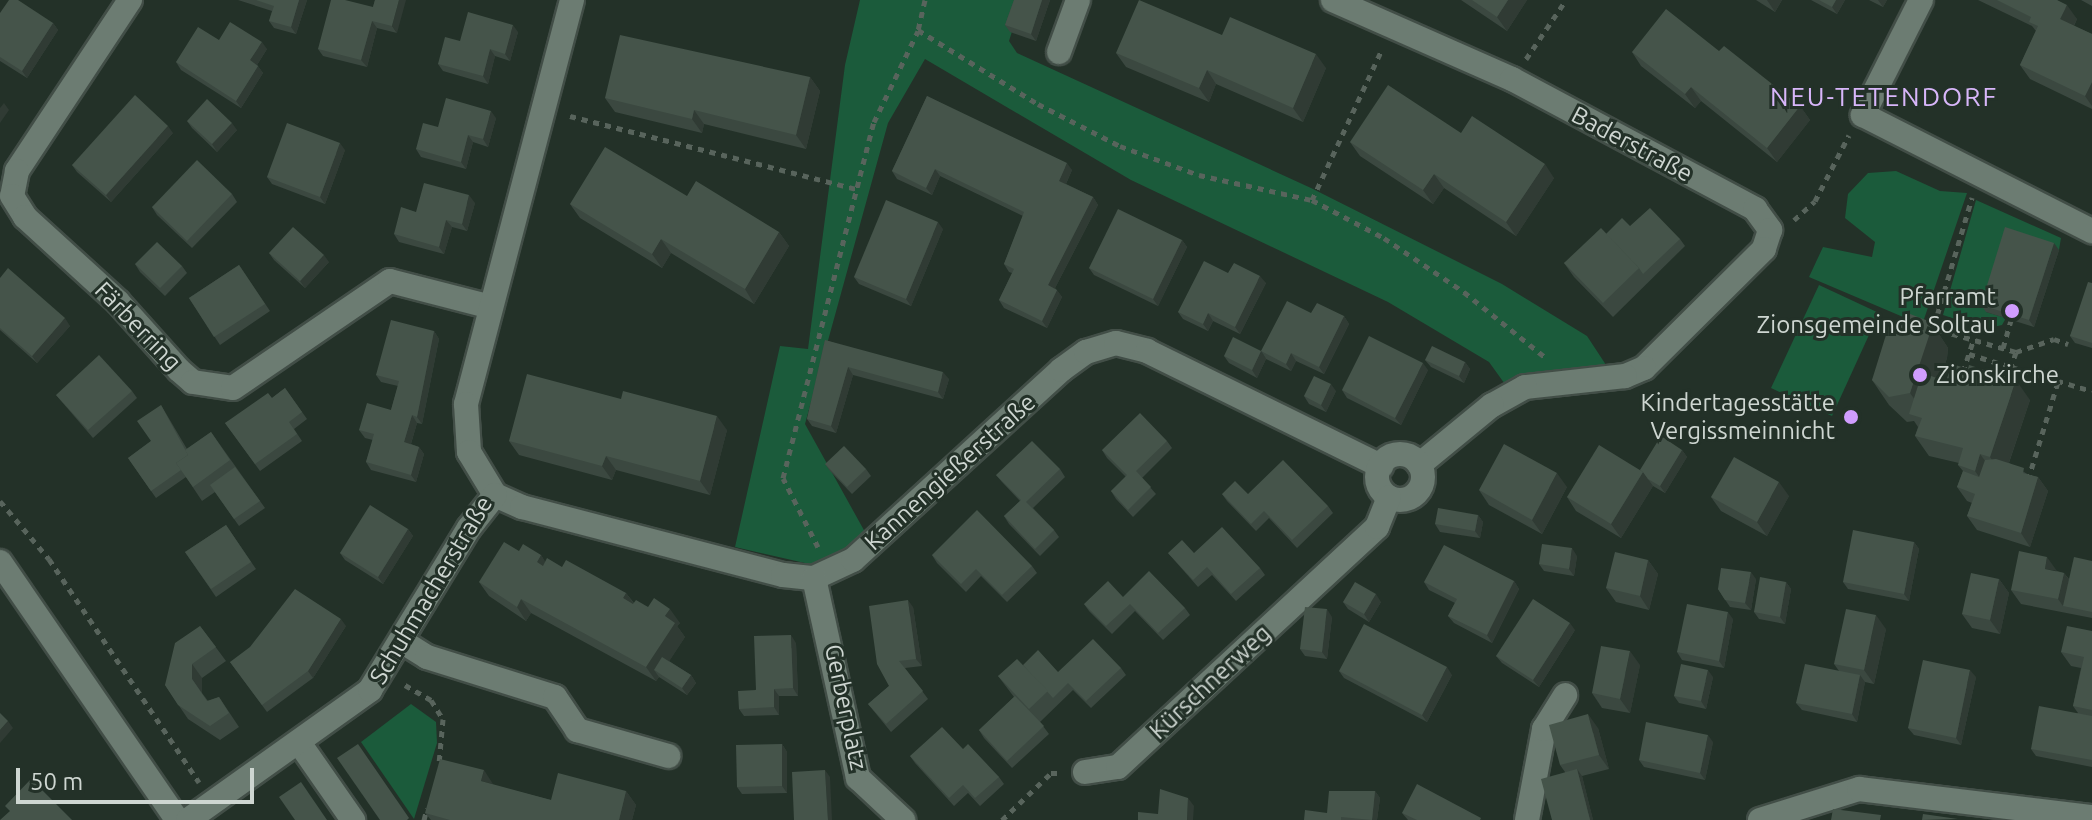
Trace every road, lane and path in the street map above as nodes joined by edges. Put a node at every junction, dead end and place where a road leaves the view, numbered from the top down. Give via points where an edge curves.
1 (130, 0) edge
2 (925, 0) edge
3 (1078, 0) edge
4 (1333, 0) edge
5 (1566, 0) edge
6 (1921, 0) edge
7 (565, 1) edge
8 (1392, 26) junction
9 (918, 30) junction
10 (1059, 52) dead end
11 (1512, 79) junction
12 (542, 108) junction
13 (1863, 115) junction
14 (1979, 174) junction
15 (856, 189) junction
16 (1312, 200) junction
17 (1770, 230) junction
18 (2092, 231) edge
19 (491, 307) junction
20 (2011, 320) edge
21 (1934, 326) junction
22 (1923, 327) edge
23 (1930, 339) edge
24 (1974, 339) junction
25 (2068, 344) edge
26 (2003, 348) junction
27 (2016, 352) junction
28 (1969, 354) junction
29 (2011, 367) junction
30 (1961, 377) edge
31 (2058, 382) junction
32 (1558, 383) junction
33 (2092, 391) edge
34 (1419, 465) junction
35 (1381, 466) junction
36 (2028, 480) edge
37 (495, 495) junction
38 (1389, 497) junction
39 (0, 501) edge
40 (0, 562) edge
41 (822, 575) junction
42 (403, 642) junction
43 (384, 671) junction
44 (1565, 695) dead end
45 (300, 744) junction
46 (668, 756) dead end
47 (1085, 772) joint
48 (436, 775) edge
49 (213, 803) junction
50 (428, 805) edge
51 (2092, 817) edge
52 (177, 820) edge
53 (188, 820) edge
54 (353, 820) edge
55 (424, 820) edge
56 (903, 820) edge
57 (1002, 820) edge
58 (1527, 820) edge
59 (1760, 820) edge

1 - 19 street, Färberring via 17,171 12,196 25,217 118,302 193,382 233,388 390,281
2 - 9 path
3 - 10 street
4 - 8 street, Baderstraße
5 - 11 path
6 - 13 street
7 - 12 street, Schuhmacherstraße
8 - 11 street, Baderstraße
8 - 16 path
9 - 15 path via 874,122
9 - 16 path via 1038,104 1120,146 1199,175
11 - 17 street, Baderstraße via 1755,209
12 - 15 path
12 - 19 street, Schuhmacherstraße
13 - 14 street
13 - 17 path via 1815,201 1793,221
14 - 18 street
14 - 21 path
15 - 41 path via 783,478
16 - 32 path via 1384,238 1511,327 1549,361
17 - 32 street via 1764,249 1644,368 1625,376
19 - 37 street, Schuhmacherstraße via 464,426 469,452
20 - 26 path
21 - 22 path
21 - 23 path
21 - 24 path
24 - 26 path
24 - 28 path
25 - 27 path via 2054,339
26 - 27 path
27 - 29 path
28 - 29 path
28 - 30 path
29 - 31 path
31 - 33 path
31 - 36 path
32 - 34 street via 1525,387 1492,405
34 - 35 street via 1396,454
34 - 38 street via 1422,483 1414,495
35 - 38 street via 1378,483
35 - 41 street, Kannengießerstraße via 1147,351 1116,343 1086,352 1061,370 853,560
37 - 41 street via 522,507 721,559
37 - 42 street, Schuhmacherstraße via 469,528
38 - 47 street, Kürschnerweg via 1377,527 1118,767
39 - 49 path via 49,559
40 - 52 street
41 - 56 street, Gerberplatz via 858,778
42 - 43 street, Schuhmacherstraße
42 - 46 street via 427,657 555,697 577,730
43 - 45 street, Schuhmacherstraße via 354,707
43 - 48 path via 431,700 443,719 444,745
44 - 58 street via 1544,729
45 - 49 street, Schuhmacherstraße
45 - 54 street
47 - 57 path via 1051,773
49 - 53 street, Schuhmacherstraße
50 - 55 path
51 - 59 street via 1859,789

